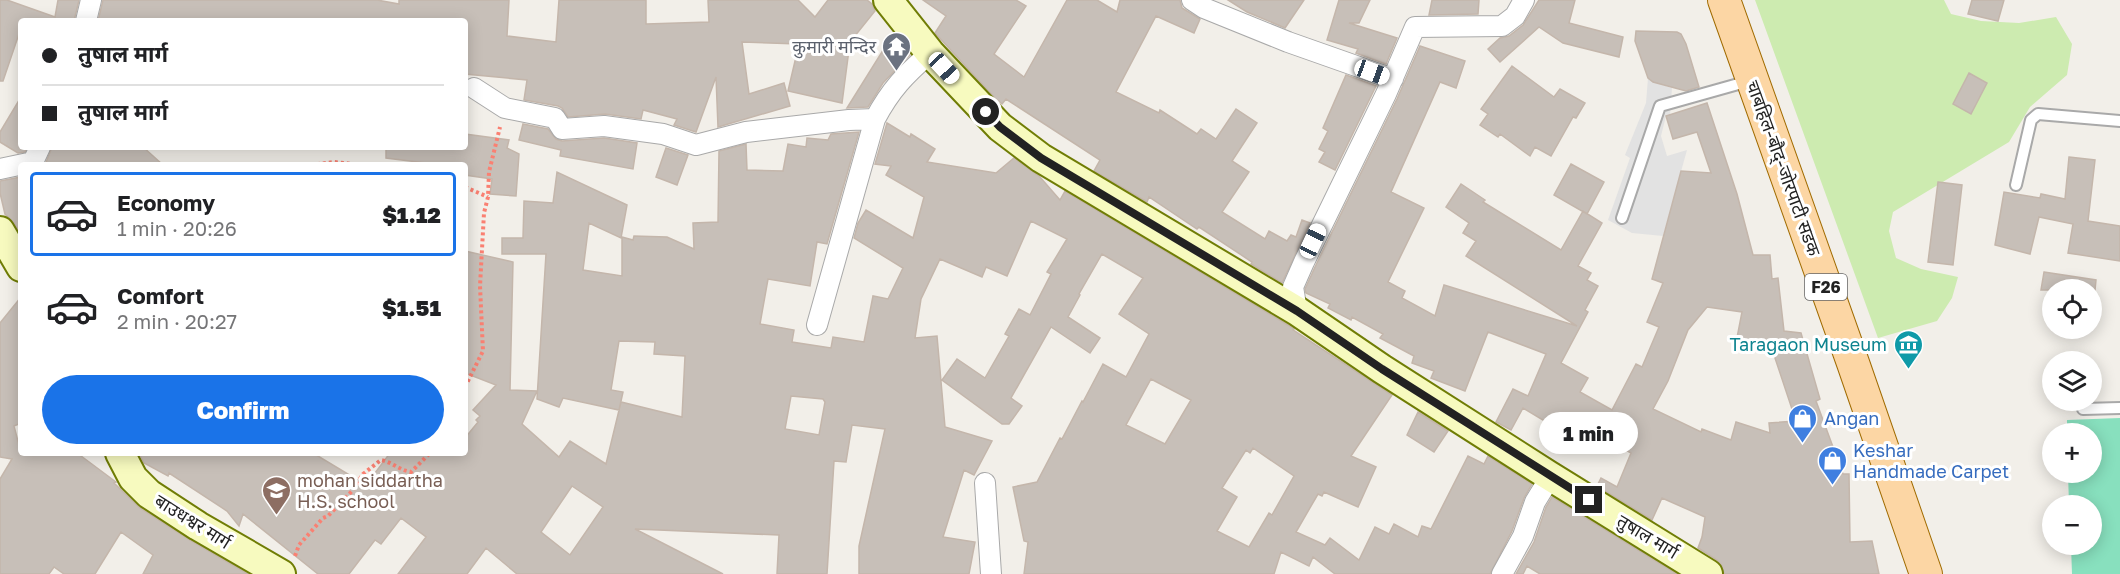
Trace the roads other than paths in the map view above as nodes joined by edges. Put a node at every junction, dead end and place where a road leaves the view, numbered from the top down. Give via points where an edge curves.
1 (91, 0) edge
2 (888, 0) edge
3 (1192, 0) edge
4 (1524, 0) edge
5 (1724, 0) edge
6 (87, 18) edge
7 (930, 53) junction
8 (1393, 79) junction
9 (1752, 80) junction
10 (474, 88) dead end
11 (875, 119) junction
12 (2120, 122) edge
13 (18, 165) edge
14 (0, 169) edge
15 (2016, 185) dead end
16 (1622, 218) dead end
17 (0, 231) edge
18 (18, 262) edge
19 (1297, 311) junction
20 (817, 325) dead end
21 (2102, 408) edge
22 (2120, 408) edge
23 (122, 456) edge
24 (1548, 476) junction
25 (985, 483) dead end
26 (286, 568) edge
27 (991, 574) edge
28 (1502, 574) edge
29 (1708, 574) edge
30 (1926, 574) edge

1 - 6 street
2 - 7 street, तुषाल मार्ग
3 - 8 street via 1288,42
4 - 8 street via 1515,16 1502,26 1415,27
5 - 9 main road, चाबहिल-बौद्-जोरपाटी सडक / F26
7 - 11 street via 900,79
7 - 19 street, तुषाल मार्ग via 1000,127 1041,158
8 - 19 street via 1300,270 1293,287
9 - 16 lane via 1660,105
9 - 30 main road, चाबहिल-बौद्-जोरपाटी सडक / F26
10 - 11 street via 505,108 555,118 562,129 604,126 663,134 696,145 746,132
11 - 20 street
12 - 15 lane via 2038,114 2031,120
13 - 14 street
17 - 18 street
19 - 24 street, तुषाल मार्ग
21 - 22 lane
23 - 26 street, बाउधश्वर मार्ग via 133,478 148,494 198,526
24 - 28 street
24 - 29 street, तुषाल मार्ग
25 - 27 street

